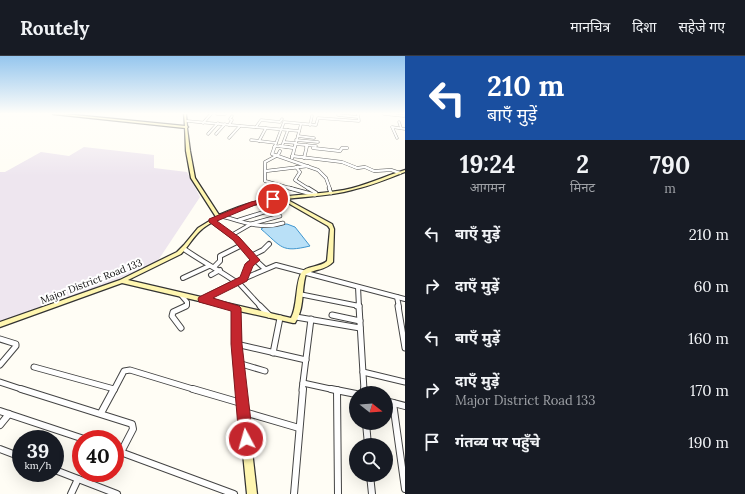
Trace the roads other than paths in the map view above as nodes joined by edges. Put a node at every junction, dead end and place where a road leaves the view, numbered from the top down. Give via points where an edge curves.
1 (187, 134) edge
2 (232, 134) edge
3 (263, 134) edge
4 (279, 134) edge
5 (287, 134) edge
6 (395, 134) edge
7 (298, 136) joint
8 (307, 137) junction
9 (229, 138) dead end
10 (397, 138) dead end
11 (251, 140) dead end
12 (260, 141) junction
13 (306, 141) junction
14 (284, 142) junction
15 (296, 142) junction
16 (313, 142) junction
17 (318, 142) dead end
18 (276, 144) junction
19 (307, 145) junction
20 (282, 146) junction
21 (315, 147) junction
22 (294, 148) junction
23 (347, 148) dead end
24 (321, 149) junction
25 (329, 150) junction
26 (280, 151) dead end
27 (276, 156) junction
28 (292, 156) junction
29 (305, 158) junction
30 (312, 159) junction
31 (291, 160) junction
32 (320, 160) junction
33 (328, 161) junction
34 (307, 165) junction
35 (296, 167) junction
36 (266, 171) junction
37 (402, 172) edge
38 (284, 190) dead end
39 (263, 191) dead end
40 (273, 192) junction
41 (331, 193) junction
42 (317, 194) junction
43 (282, 198) junction
44 (273, 199) junction
45 (274, 209) dead end
46 (220, 216) junction
47 (280, 216) dead end
48 (239, 220) junction
49 (211, 221) junction
50 (283, 223) dead end
51 (251, 224) junction
52 (232, 235) junction
53 (269, 244) dead end
54 (242, 245) junction
55 (184, 249) junction
56 (251, 256) junction
57 (255, 260) junction
58 (209, 266) junction
59 (214, 267) junction
60 (265, 269) junction
61 (220, 270) junction
62 (304, 273) junction
63 (211, 275) dead end
64 (183, 278) dead end
65 (243, 279) junction
66 (122, 282) junction
67 (237, 282) junction
68 (358, 287) junction
69 (299, 294) junction
70 (181, 295) junction
71 (397, 297) junction
72 (202, 299) junction
73 (405, 299) edge
74 (359, 306) junction
75 (236, 308) junction
76 (269, 315) junction
77 (332, 315) dead end
78 (296, 316) junction
79 (280, 318) junction
80 (311, 319) junction
81 (360, 321) junction
82 (0, 325) edge
83 (181, 328) dead end
84 (360, 328) junction
85 (0, 339) edge
86 (236, 344) junction
87 (405, 348) edge
88 (273, 353) junction
89 (306, 360) junction
90 (238, 363) junction
91 (0, 365) edge
92 (34, 367) dead end
93 (265, 371) dead end
94 (362, 372) junction
95 (0, 382) edge
96 (405, 382) edge
97 (303, 383) junction
98 (363, 386) edge
99 (114, 389) junction
100 (337, 390) junction
101 (349, 393) edge
102 (242, 403) junction
103 (393, 403) joint
104 (405, 406) edge
105 (0, 410) edge
106 (243, 412) junction
107 (101, 413) junction
108 (9, 414) junction
109 (0, 425) edge
110 (299, 428) junction
111 (72, 435) edge
112 (124, 441) edge
113 (0, 449) edge
114 (124, 453) edge
115 (12, 454) edge
116 (77, 482) edge
117 (86, 482) edge
118 (371, 482) edge
119 (405, 489) edge
120 (71, 494) edge
121 (117, 494) edge
122 (234, 494) edge
123 (252, 494) edge
124 (294, 494) edge
125 (338, 494) edge
126 (372, 494) edge

1 - 46 street via 193,178
2 - 9 street
3 - 12 street
4 - 18 street
5 - 14 street
6 - 10 street
7 - 8 street
7 - 15 street
8 - 13 street
8 - 16 street via 314,137
11 - 12 street
12 - 18 street
13 - 15 street
13 - 16 street
14 - 15 street
14 - 20 street
15 - 19 street
15 - 22 street
16 - 17 street
18 - 20 street
18 - 27 street via 272,153
19 - 21 street
19 - 29 street
20 - 22 street
21 - 24 street
21 - 30 street
22 - 28 street
23 - 25 street via 340,151
24 - 25 street
24 - 32 street
25 - 33 street
26 - 27 street
27 - 31 street
27 - 36 street via 265,162
28 - 29 street
28 - 31 street
29 - 30 street
29 - 34 street
30 - 32 street
31 - 34 street
32 - 33 street
33 - 37 street via 374,171
34 - 35 street
34 - 41 street via 318,170 326,178
35 - 36 street
35 - 42 street via 300,172 295,180
36 - 42 street via 266,182
37 - 41 street, Major District Road 133 via 360,187
38 - 40 street
39 - 40 street
40 - 44 street
41 - 42 street, Major District Road 133
42 - 43 street, Major District Road 133
43 - 44 street, Major District Road 133
43 - 62 street via 332,226 329,264
44 - 46 street, Major District Road 133
45 - 48 street
46 - 48 street
46 - 49 street, Major District Road 133
47 - 51 street
48 - 51 street
49 - 52 street
49 - 55 street, Major District Road 133 via 199,228
50 - 51 street via 270,227
51 - 52 street
52 - 54 street
53 - 56 street
54 - 56 street
54 - 59 street via 220,256 220,261
55 - 58 street
55 - 66 street, Major District Road 133
56 - 57 street
57 - 60 street
57 - 65 street via 249,264
58 - 59 street
58 - 64 street
59 - 61 street
60 - 62 street via 276,265
60 - 65 street
61 - 63 street
61 - 67 street
62 - 68 street
62 - 69 street
65 - 67 street
66 - 70 street
66 - 82 street, Major District Road 133
67 - 72 street
67 - 76 street
68 - 71 street
68 - 74 street
69 - 74 street
69 - 78 street
70 - 72 street
70 - 83 street via 187,305 173,312 172,316
71 - 73 street
71 - 87 street
72 - 75 street
74 - 81 street
75 - 76 street
75 - 86 street
76 - 79 street
77 - 81 street
78 - 79 street via 293,321
78 - 80 street
79 - 88 street
80 - 84 street
80 - 89 street
81 - 84 street
84 - 94 street
85 - 91 street via 16,346
86 - 88 street
86 - 90 street
88 - 89 street
89 - 97 street
90 - 93 street
90 - 102 street
92 - 99 street
94 - 96 street
94 - 98 street
95 - 107 street
97 - 100 street
97 - 110 street
99 - 102 street via 124,371 130,370
99 - 107 street
100 - 101 street
100 - 125 street
102 - 106 street
103 - 104 street
103 - 119 street
105 - 108 street
106 - 110 street
106 - 123 street
107 - 112 street via 132,424
108 - 109 street
108 - 111 street
110 - 124 street
113 - 115 street
114 - 122 street
116 - 120 street
117 - 121 street
118 - 126 street

